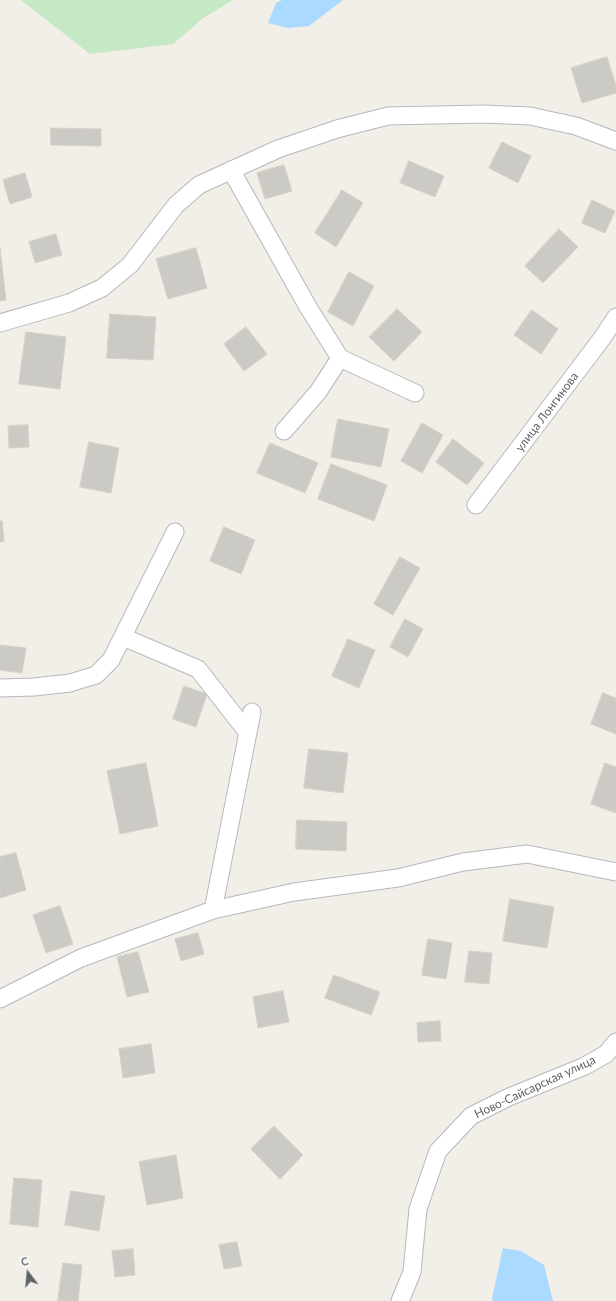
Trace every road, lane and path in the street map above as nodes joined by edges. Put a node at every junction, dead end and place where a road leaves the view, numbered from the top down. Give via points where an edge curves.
1 (616, 141) edge
2 (231, 170) junction
3 (616, 317) edge
4 (0, 323) edge
5 (340, 358) junction
6 (415, 393) dead end
7 (284, 431) dead end
8 (476, 505) dead end
9 (175, 532) dead end
10 (123, 637) junction
11 (0, 688) edge
12 (252, 712) dead end
13 (248, 733) junction
14 (616, 872) edge
15 (213, 910) junction
16 (0, 999) edge
17 (616, 1042) edge
18 (400, 1301) edge

1 - 2 street via 576,126 530,116 388,116 278,148
2 - 4 street via 199,185 176,205 130,265 102,288 69,303
2 - 5 street via 308,307
3 - 8 street, улица Лонгинова
5 - 6 street
5 - 7 street via 318,392
9 - 10 street
10 - 11 street via 111,660 96,674 70,683
10 - 13 street via 198,669
12 - 13 street
13 - 15 street
14 - 15 street via 526,854 463,862 398,878 294,892
15 - 16 street via 81,958
17 - 18 street, Ново-Сайсарская улица via 606,1054 585,1066 509,1097 471,1116 438,1151 418,1209 412,1272

